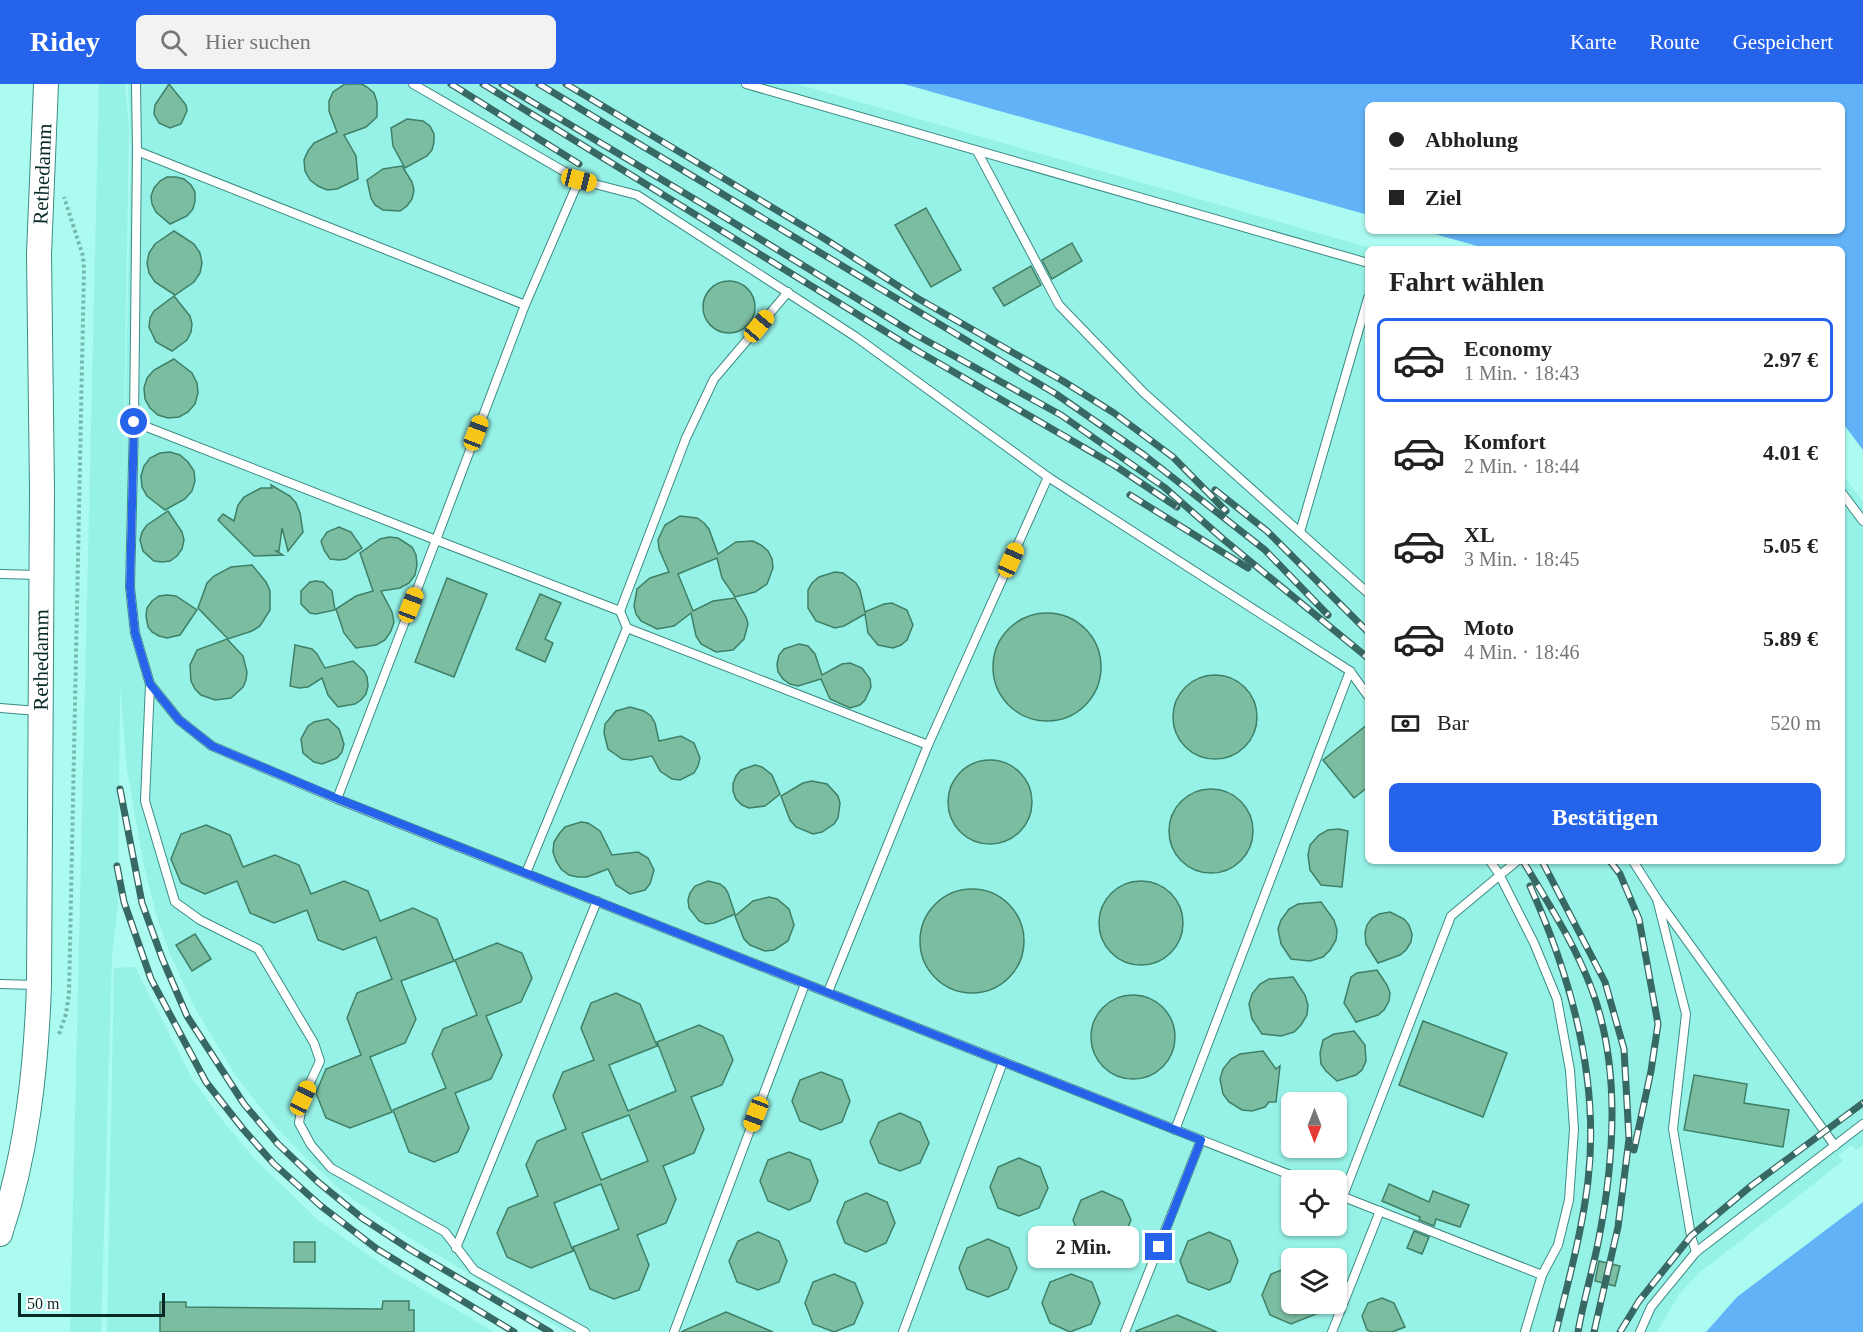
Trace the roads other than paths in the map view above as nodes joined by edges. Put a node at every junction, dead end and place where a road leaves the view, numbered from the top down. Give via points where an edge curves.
1 (136, 84) edge
2 (413, 84) edge
3 (746, 84) edge
4 (44, 89) edge
5 (137, 151) junction
6 (977, 151) junction
7 (579, 180) junction
8 (1365, 262) edge
9 (788, 291) junction
10 (525, 305) junction
11 (1365, 308) edge
12 (134, 422) junction
13 (1048, 477) junction
14 (1845, 497) edge
15 (1863, 521) edge
16 (1300, 532) junction
17 (436, 540) junction
18 (0, 574) edge
19 (41, 575) junction
20 (1365, 590) edge
21 (620, 611) junction
22 (627, 628) junction
23 (1350, 671) junction
24 (150, 684) junction
25 (1365, 692) edge
26 (0, 708) edge
27 (41, 711) junction
28 (928, 746) junction
29 (338, 799) junction
30 (1492, 864) edge
31 (1513, 864) edge
32 (1635, 864) edge
33 (526, 873) junction
34 (1499, 874) junction
35 (1657, 899) junction
36 (597, 902) junction
37 (0, 984) edge
38 (805, 984) junction
39 (39, 985) junction
40 (828, 992) junction
41 (1003, 1062) junction
42 (1863, 1124) edge
43 (1174, 1130) junction
44 (1201, 1140) junction
45 (1835, 1146) junction
46 (1281, 1171) edge
47 (1347, 1177) edge
48 (1347, 1198) edge
49 (1380, 1211) junction
50 (0, 1234) edge
51 (456, 1248) junction
52 (1696, 1252) junction
53 (1542, 1275) junction
54 (585, 1332) edge
55 (674, 1332) edge
56 (903, 1332) edge
57 (1125, 1332) edge
58 (1332, 1332) edge
59 (1525, 1332) edge
60 (1640, 1332) edge

1 - 5 lane
2 - 7 lane
3 - 6 lane
4 - 19 main road, Rethedamm via 39,254
5 - 10 lane
5 - 12 lane
6 - 8 lane
6 - 16 lane via 1059,305 1144,393
7 - 9 lane via 637,195
7 - 10 lane
9 - 13 lane
9 - 21 lane via 714,379 686,438
10 - 17 lane
11 - 16 lane
12 - 17 lane
12 - 24 lane via 130,587 135,633
13 - 23 lane
13 - 28 lane
14 - 15 lane
16 - 20 lane
17 - 21 lane
17 - 29 lane
18 - 19 lane
19 - 27 main road, Rethedamm
21 - 22 lane
22 - 28 lane
22 - 33 lane
23 - 25 lane
23 - 43 lane
24 - 29 lane via 179,720 212,746
24 - 51 lane via 145,801 175,902 200,920 258,950 314,1043 320,1061 303,1098 299,1123 311,1144 331,1168 445,1232
26 - 27 lane
27 - 39 main road, Rethedamm
28 - 40 lane
29 - 33 lane
30 - 34 lane
31 - 34 lane
32 - 35 lane
33 - 36 lane
34 - 47 lane via 1451,916
34 - 53 lane via 1557,999 1570,1070 1574,1130 1569,1200 1558,1245
35 - 45 lane
35 - 52 lane via 1686,1014 1672,1129
36 - 38 lane
36 - 51 lane
37 - 39 lane
38 - 40 lane
38 - 55 lane
39 - 50 main road, Rethedamm via 26,1134
40 - 41 lane
41 - 43 lane
41 - 56 lane
42 - 45 lane
43 - 44 lane
44 - 46 lane
44 - 57 lane
45 - 52 lane
48 - 49 lane
49 - 53 lane
49 - 58 lane
51 - 54 lane via 474,1270
52 - 60 lane via 1651,1307
53 - 59 lane

